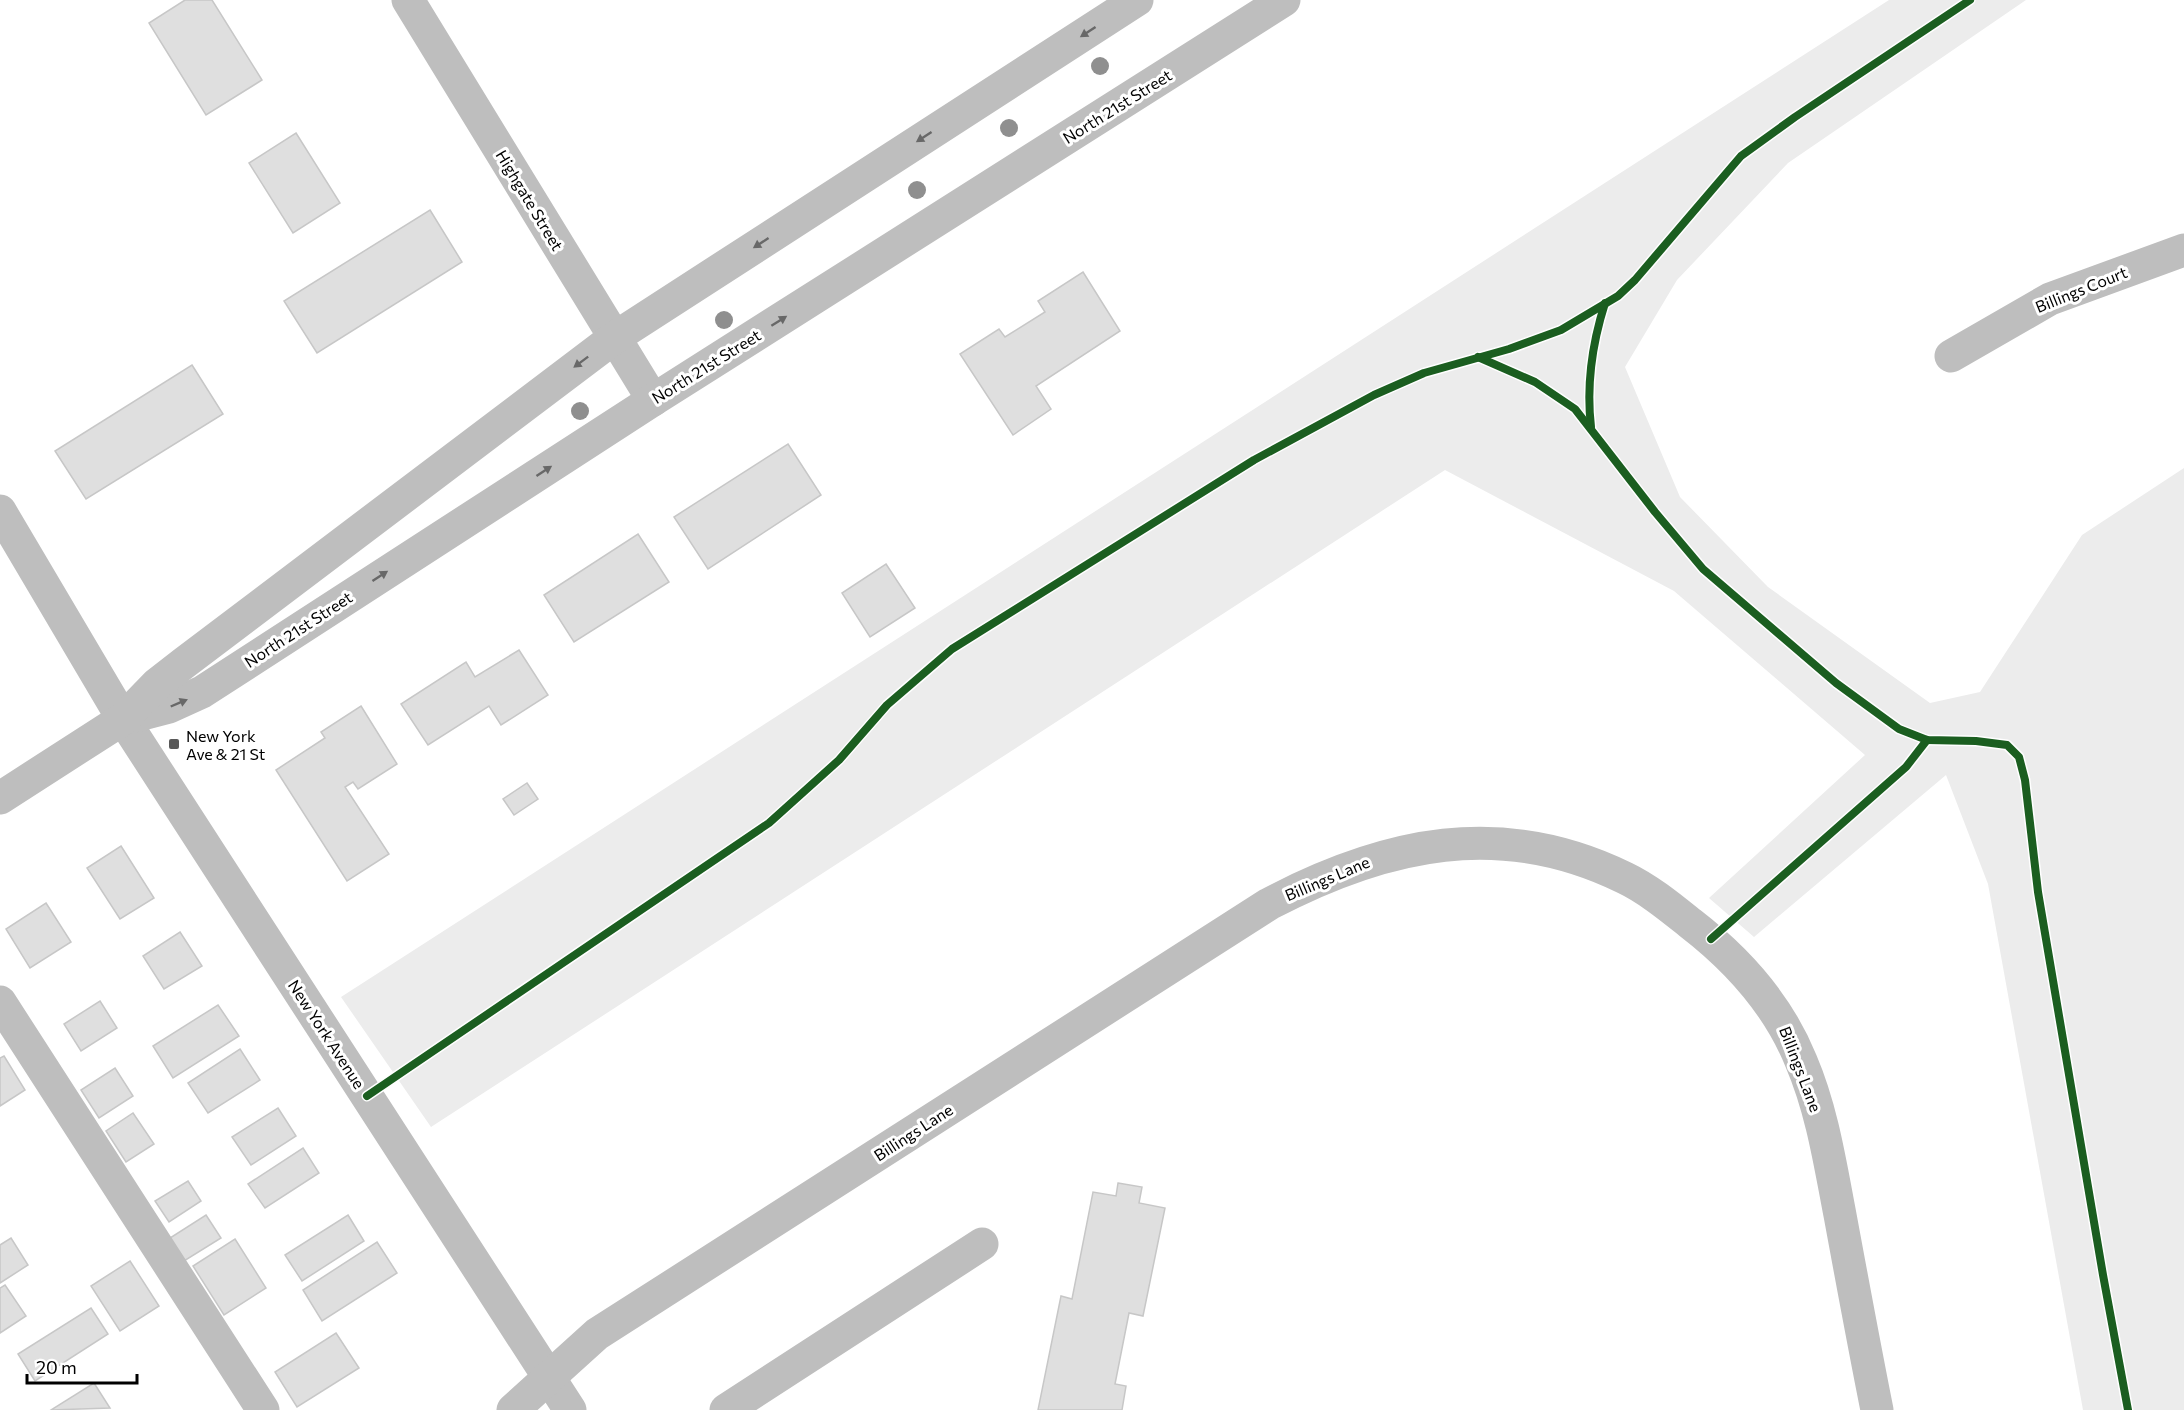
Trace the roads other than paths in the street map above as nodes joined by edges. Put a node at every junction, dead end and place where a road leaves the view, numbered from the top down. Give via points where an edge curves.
1 (408, 0) edge
2 (1137, 0) edge
3 (1284, 0) edge
4 (2184, 250) edge
5 (614, 338) junction
6 (1951, 356) dead end
7 (652, 400) junction
8 (0, 510) edge
9 (123, 719) junction
10 (0, 798) edge
11 (0, 1002) edge
12 (982, 1244) dead end
13 (549, 1378) junction
14 (263, 1410) edge
15 (513, 1410) edge
16 (570, 1410) edge
17 (726, 1410) edge
18 (1877, 1410) edge

1 - 5 street, Highgate Street
2 -> 5 street, North 21st Street
7 -> 3 street, North 21st Street
4 - 6 street, Billings Court via 2050,299
5 - 7 street, Highgate Street
5 -> 9 street, North 21st Street via 193,656 157,684
9 -> 7 street, North 21st Street via 169,707 202,692
8 - 9 street, New York Avenue
9 - 10 street, North 21st Street
9 - 13 street, New York Avenue
11 - 14 street
12 - 17 street
13 - 15 street, Billings Lane
13 - 16 street, New York Avenue
13 - 18 street, Billings Lane via 597,1334 1269,904 1304,885 1374,858 1424,847 1472,843 1557,852 1626,878 1711,939 1761,990 1784,1024 1802,1063 1823,1128

